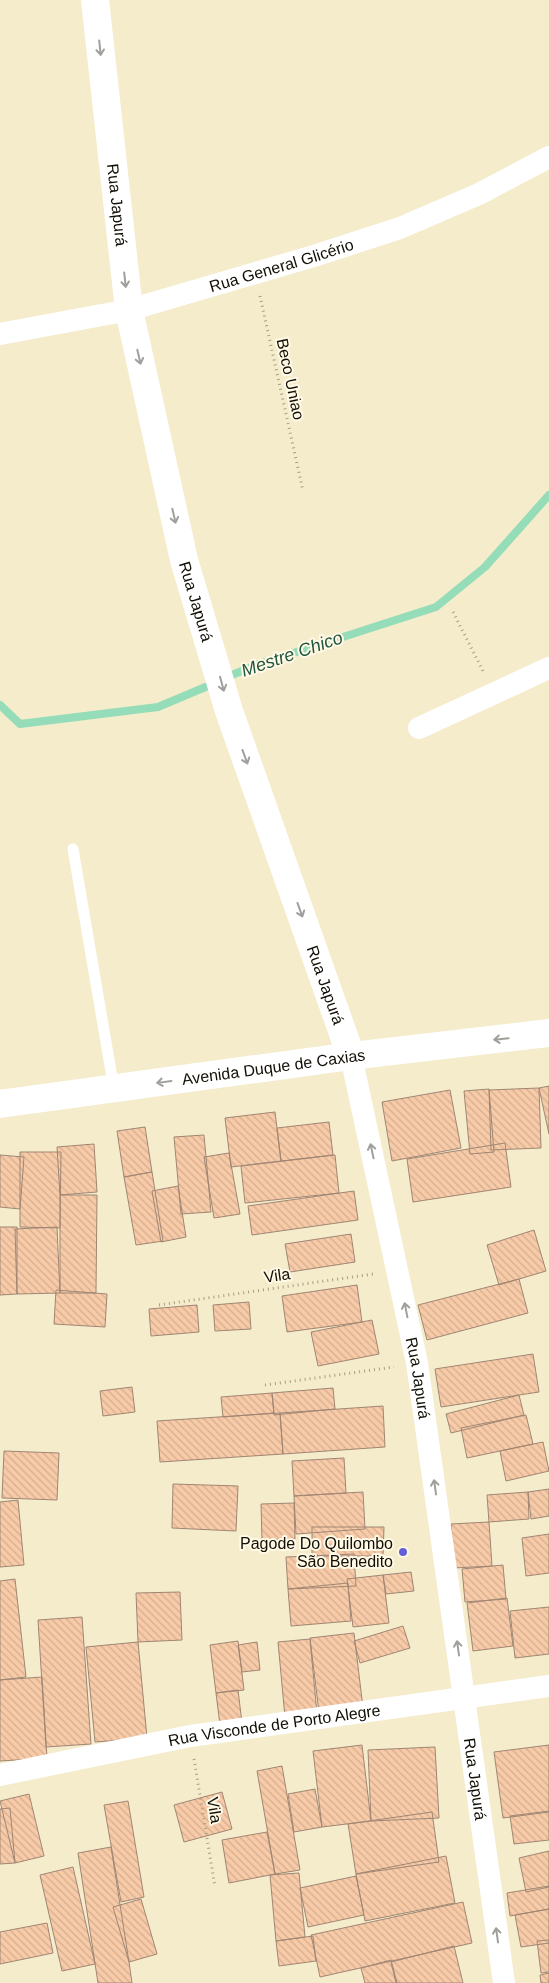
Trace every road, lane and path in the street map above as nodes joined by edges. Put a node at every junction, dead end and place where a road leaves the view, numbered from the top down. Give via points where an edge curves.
1 (94, 0) edge
2 (549, 157) edge
3 (255, 272) junction
4 (128, 310) junction
5 (0, 334) edge
6 (303, 491) dead end
7 (453, 612) dead end
8 (549, 668) edge
9 (494, 694) junction
10 (419, 728) dead end
11 (73, 849) dead end
12 (549, 1033) edge
13 (351, 1056) junction
14 (114, 1089) junction
15 (0, 1104) edge
16 (398, 1270) junction
17 (159, 1304) dead end
18 (417, 1363) junction
19 (265, 1385) dead end
20 (549, 1686) edge
21 (465, 1696) junction
22 (190, 1736) junction
23 (0, 1775) edge
24 (215, 1887) dead end
25 (504, 1983) edge

1 -> 4 street, Rua Japurá
2 - 3 street, Rua General Glicério via 479,194 400,228
3 - 4 street, Rua General Glicério
3 - 6 path, Beco Uniao
4 - 5 street, Rua General Glicério
4 -> 13 street, Rua Japurá via 184,560 229,711
7 - 9 path
8 - 9 street
9 - 10 street
11 - 14 lane
12 -> 13 street, Avenida Duque de Caxias
13 -> 14 street, Avenida Duque de Caxias
16 -> 13 street, Rua Japurá
14 - 15 street, Avenida Duque de Caxias
16 - 17 path, Vila
18 -> 16 street, Rua Japurá
18 - 19 path
21 -> 18 street, Rua Japurá
20 - 21 street, Rua Visconde de Porto Alegre
21 - 22 street, Rua Visconde de Porto Alegre
25 -> 21 street, Rua Japurá
22 - 23 street, Rua Visconde de Porto Alegre
22 - 24 path, Vila

